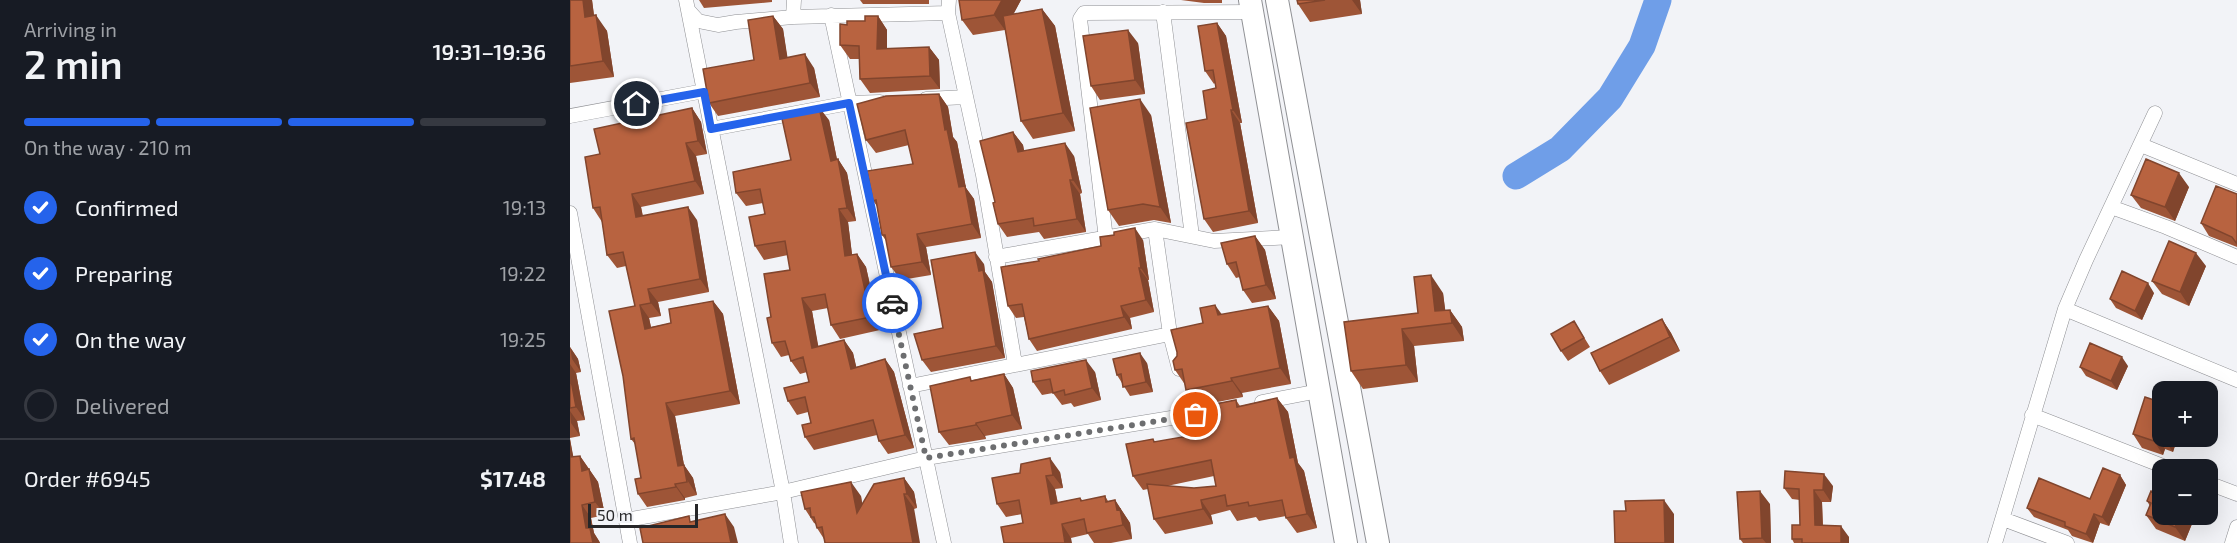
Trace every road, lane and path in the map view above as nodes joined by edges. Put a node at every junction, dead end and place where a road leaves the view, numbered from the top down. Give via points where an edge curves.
1 (794, 0) edge
2 (1276, 0) edge
3 (687, 5) edge
4 (1251, 6) edge
5 (949, 7) edge
6 (1163, 12) junction
7 (831, 15) junction
8 (793, 17) junction
9 (704, 92) junction
10 (966, 97) junction
11 (849, 103) junction
12 (2156, 113) dead end
13 (570, 116) edge
14 (711, 129) junction
15 (2141, 146) junction
16 (2237, 184) edge
17 (2111, 207) junction
18 (570, 213) edge
19 (1155, 229) junction
20 (1192, 236) junction
21 (1292, 237) junction
22 (1106, 239) junction
23 (2237, 257) edge
24 (996, 258) junction
25 (585, 289) junction
26 (570, 291) edge
27 (2065, 309) junction
28 (1170, 334) junction
29 (1015, 364) junction
30 (1179, 369) edge
31 (2237, 380) edge
32 (909, 386) junction
33 (1319, 391) junction
34 (1252, 404) edge
35 (1230, 408) edge
36 (2032, 415) junction
37 (926, 458) junction
38 (2152, 462) edge
39 (2218, 487) edge
40 (783, 492) junction
41 (2237, 494) edge
42 (2003, 519) junction
43 (626, 520) junction
44 (2237, 527) edge
45 (630, 543) edge
46 (791, 543) edge
47 (944, 543) edge
48 (1346, 543) edge
49 (1378, 543) edge
50 (1995, 543) edge
51 (2067, 543) edge
52 (2232, 543) edge

1 - 8 street
2 - 49 main road
3 - 8 street via 698,21 718,25
3 - 9 street
4 - 6 street
4 - 21 main road
5 - 7 street
5 - 10 street
6 - 20 street
6 - 22 street via 1092,11 1080,19
7 - 8 street
7 - 11 street
9 - 13 street
9 - 14 street
10 - 11 street
10 - 24 street
11 - 14 street
11 - 32 street
12 - 15 street
14 - 40 street
15 - 16 street
15 - 17 street
17 - 23 street
17 - 27 street
18 - 25 street
19 - 20 street
19 - 22 street
19 - 28 street
20 - 21 street via 1214,241
21 - 33 main road
22 - 24 street
24 - 29 street
25 - 26 street
25 - 43 street
27 - 31 street
27 - 36 street
28 - 29 street
28 - 30 street
29 - 32 street
32 - 37 street
33 - 34 street
33 - 48 main road
35 - 37 street
36 - 38 street
36 - 42 street
37 - 40 street
37 - 47 street
39 - 41 street
40 - 43 street
40 - 46 street
42 - 50 street
42 - 51 street
43 - 45 street
44 - 52 street

